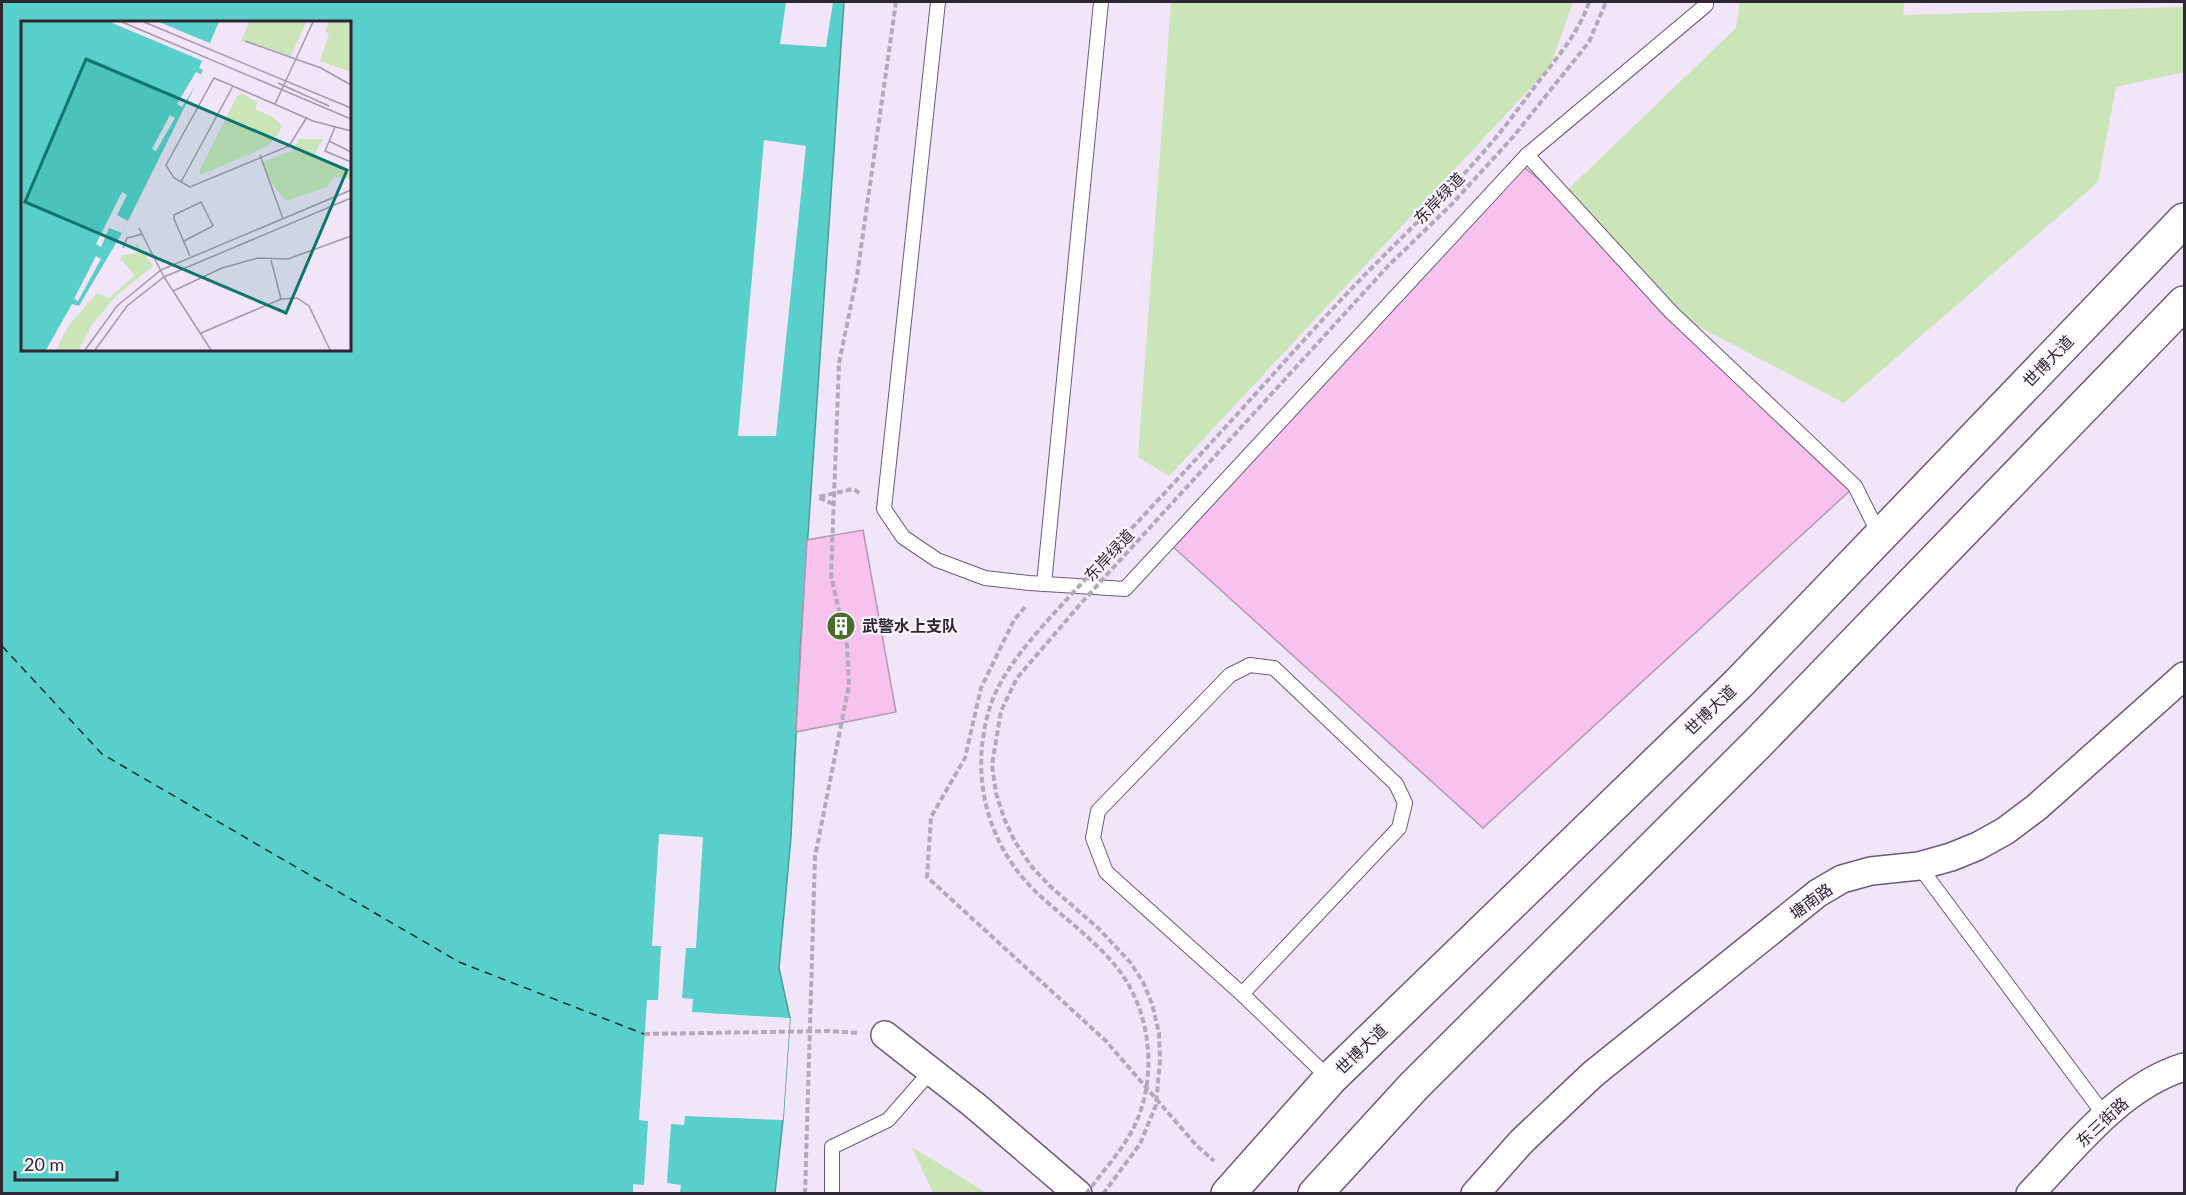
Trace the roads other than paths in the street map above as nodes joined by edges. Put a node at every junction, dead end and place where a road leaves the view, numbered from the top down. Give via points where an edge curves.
1 (938, 2) edge
2 (1101, 2) edge
3 (1706, 2) edge
4 (1527, 155) junction
5 (2184, 220) edge
6 (2184, 303) edge
7 (1880, 536) junction
8 (1044, 584) junction
9 (2184, 676) edge
10 (1919, 866) junction
11 (1242, 994) junction
12 (885, 1035) road end
13 (2184, 1066) edge
14 (932, 1071) junction
15 (1330, 1079) junction
16 (2105, 1116) junction
17 (1233, 1187) edge
18 (832, 1194) edge
19 (1078, 1194) edge
20 (1315, 1194) edge
21 (1475, 1194) edge
22 (2030, 1194) edge

1 - 8 lane via 884,509 903,537 937,560 985,578
2 - 8 lane
3 - 4 lane
4 - 7 lane via 1671,312 1855,486
4 - 8 lane via 1125,589
5 - 7 main road, 世博大道
6 - 20 main road via 1757,744 1414,1086
7 - 15 main road, 世博大道 via 1738,684
9 - 10 street, 塘南路 via 2005,831 1951,857
10 - 16 lane
10 - 21 street, 塘南路 via 1871,871 1842,879 1818,893 1593,1074 1522,1141
11 - 11 lane via 1106,872 1092,838 1098,811 1230,675 1250,665 1274,668 1396,784 1404,803 1399,828
11 - 15 lane
12 - 14 street
13 - 16 street, 东三街路 via 2141,1088
14 - 18 lane via 888,1120 832,1147
14 - 19 street
15 - 17 main road, 世博大道
16 - 22 street, 东三街路

